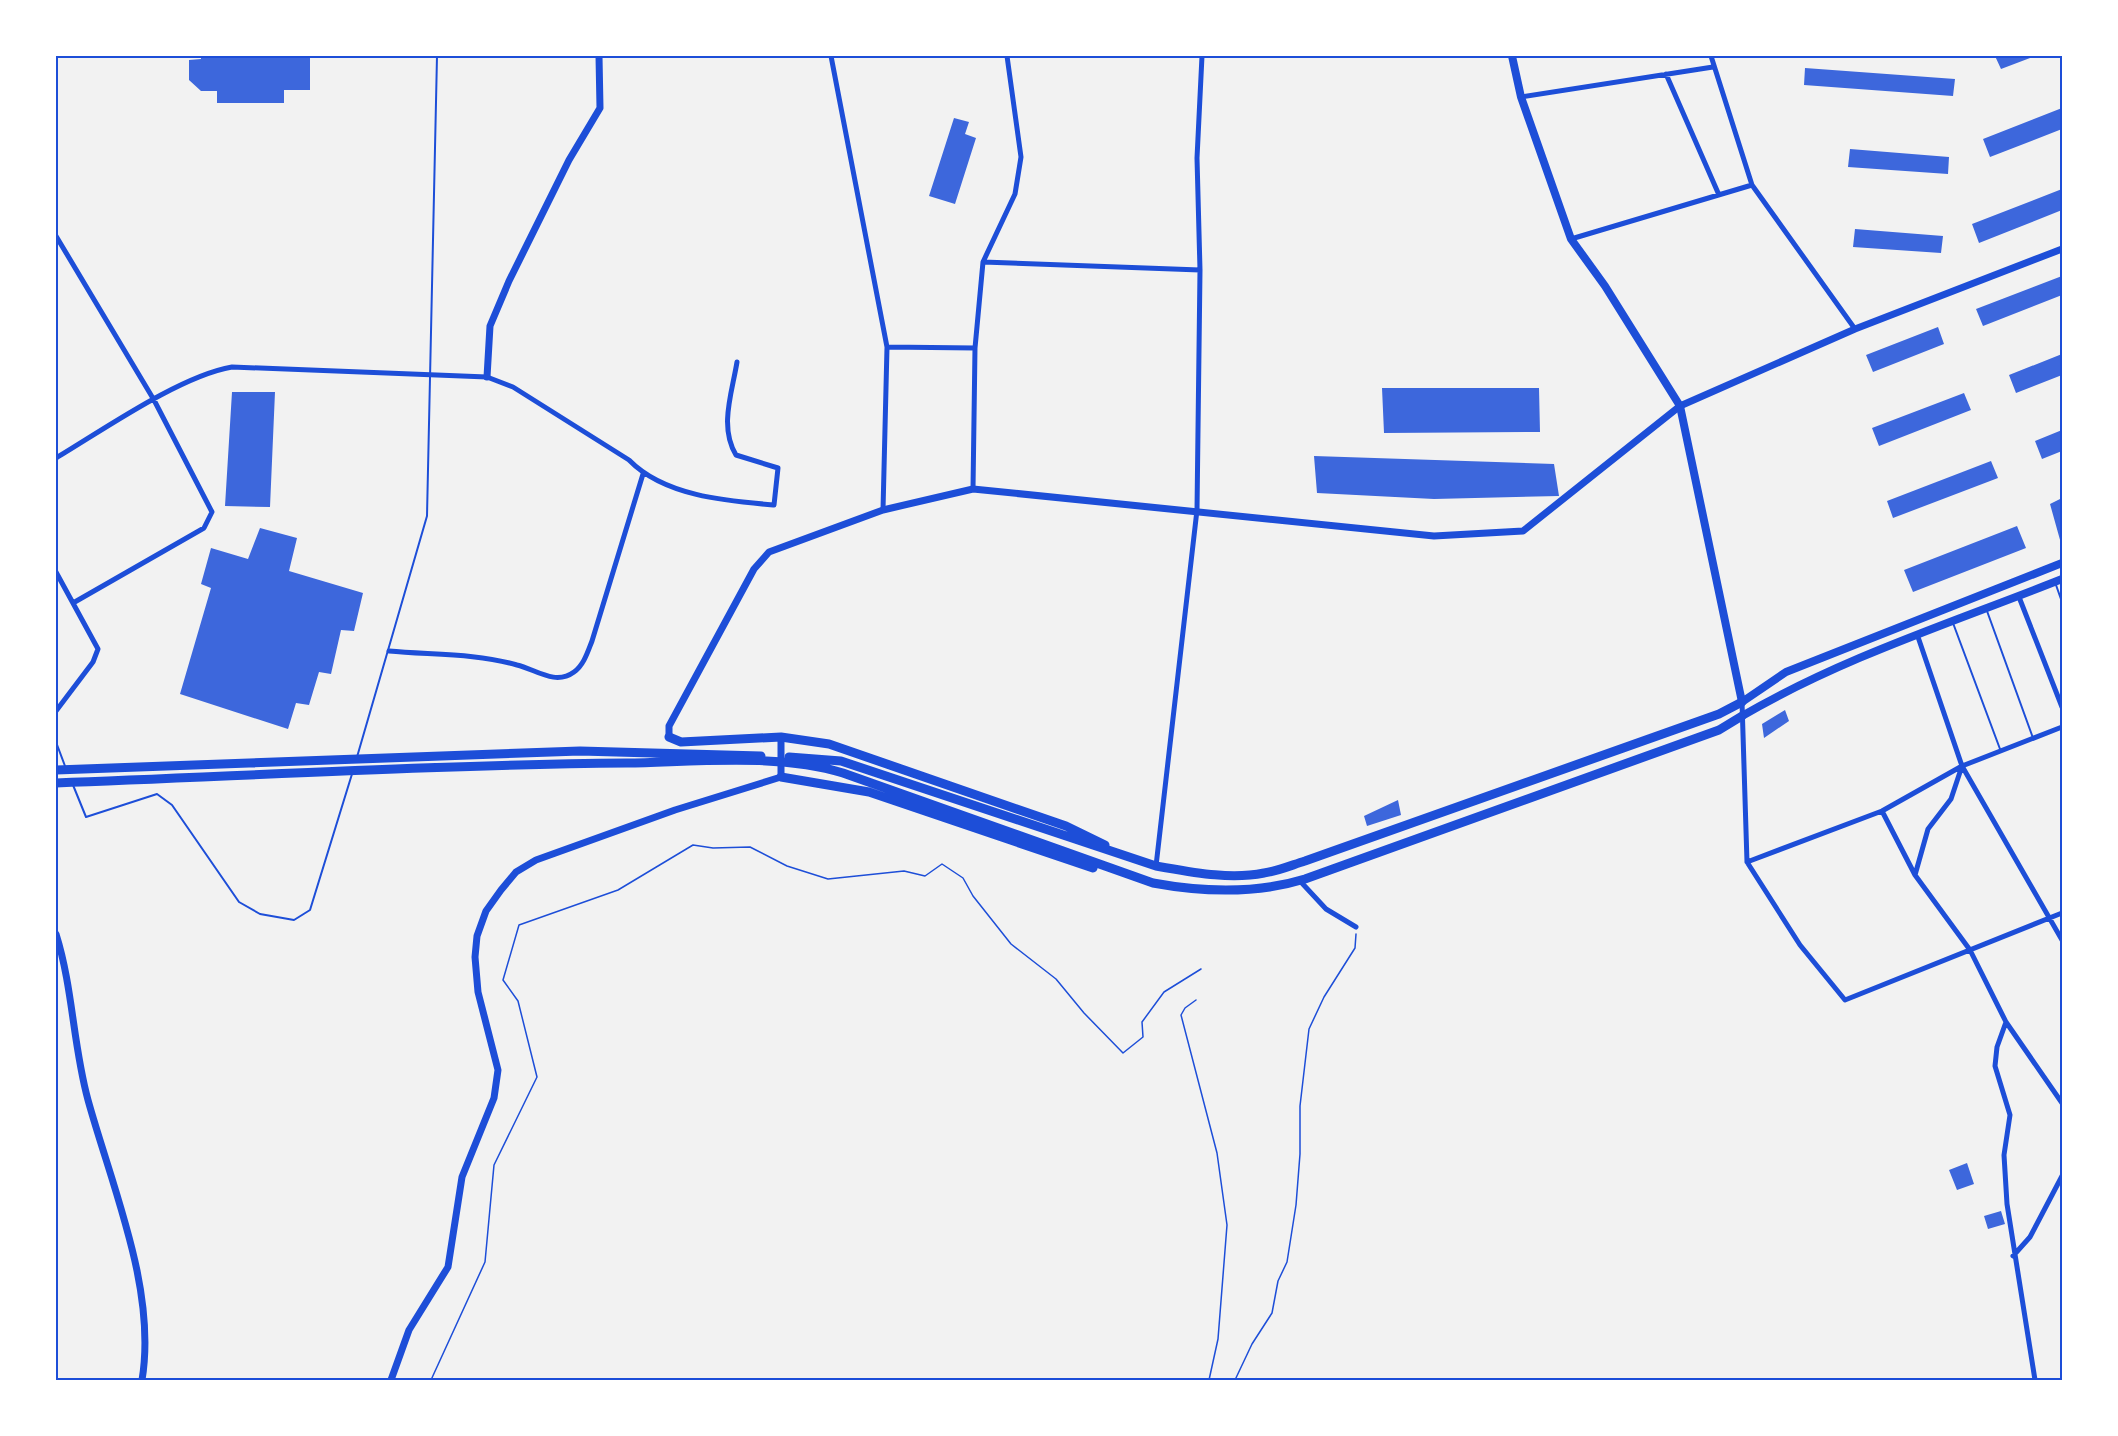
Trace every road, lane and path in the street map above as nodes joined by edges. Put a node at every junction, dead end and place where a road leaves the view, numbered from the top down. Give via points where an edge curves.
1 (437, 56) edge
2 (599, 56) edge
3 (831, 56) edge
4 (1007, 56) edge
5 (1202, 56) edge
6 (1512, 56) edge
7 (1711, 56) edge
8 (1713, 67) junction
9 (1666, 74) junction
10 (1521, 97) junction
11 (1752, 185) junction
12 (1719, 195) junction
13 (56, 236) edge
14 (1571, 239) junction
15 (2062, 249) edge
16 (982, 262) junction
17 (1200, 270) junction
18 (1855, 329) junction
19 (887, 347) junction
20 (975, 348) junction
21 (737, 362) dead end
22 (428, 377) junction
23 (487, 377) junction
24 (154, 400) junction
25 (1680, 406) junction
26 (56, 458) edge
27 (643, 474) junction
28 (973, 489) junction
29 (883, 510) junction
30 (1197, 510) junction
31 (2062, 564) edge
32 (56, 572) edge
33 (2059, 581) edge
34 (2019, 597) junction
35 (2062, 602) edge
36 (73, 603) junction
37 (1986, 609) junction
38 (1953, 621) junction
39 (1917, 634) junction
40 (388, 651) junction
41 (1742, 702) junction
42 (2062, 707) edge
43 (56, 711) edge
44 (1742, 716) junction
45 (2062, 727) edge
46 (669, 737) joint
47 (782, 737) junction
48 (2033, 738) junction
49 (56, 742) edge
50 (2000, 749) junction
51 (1962, 766) junction
52 (56, 770) edge
53 (781, 777) junction
54 (56, 783) edge
55 (1882, 811) junction
56 (1134, 860) junction
57 (1747, 862) junction
58 (1156, 866) junction
59 (1127, 874) junction
60 (1915, 875) junction
61 (1300, 881) junction
62 (2062, 913) edge
63 (2048, 918) junction
64 (1356, 927) joint
65 (56, 934) edge
66 (2062, 940) edge
67 (1970, 950) junction
68 (1201, 969) dead end
69 (1196, 1000) dead end
70 (2006, 1022) junction
71 (2062, 1103) edge
72 (2062, 1176) edge
73 (2013, 1256) junction
74 (141, 1380) edge
75 (391, 1380) edge
76 (431, 1380) edge
77 (1209, 1380) edge
78 (1235, 1380) edge
79 (2034, 1380) edge

1 - 22 lane
2 - 23 street via 600,108 568,160 490,326
3 - 19 street
4 - 16 street via 1021,157 1015,194
5 - 17 street via 1197,158
6 - 10 main road
7 - 8 street
8 - 9 street
8 - 11 street
9 - 10 street
9 - 12 street
10 - 14 main road
11 - 12 street
11 - 18 street
12 - 14 street
13 - 24 street
14 - 25 main road
15 - 18 street
16 - 17 street
16 - 20 street
17 - 30 street
18 - 25 street
19 - 20 street
19 - 29 street
20 - 28 street
21 - 27 street via 727,419 730,446 736,455 778,468 774,505 689,492
22 - 23 street
22 - 24 street via 232,367 211,371
22 - 40 lane via 427,516
23 - 27 street via 513,387 629,460
24 - 26 street
24 - 36 street via 212,512 204,528
25 - 30 street via 1523,531 1434,536
25 - 41 main road
27 - 40 street via 592,640 585,660 574,673 544,676 518,665 452,653
28 - 29 street
28 - 30 street
29 - 46 street via 769,552 754,569 669,726
30 - 58 street
31 - 41 main road via 1786,672
32 - 36 street
33 - 34 main road
33 - 35 lane
34 - 37 main road
34 - 42 street
36 - 43 street via 98,649 93,662
37 - 38 main road
37 - 48 lane
38 - 39 main road
38 - 50 lane
39 - 44 main road via 1805,682
39 - 51 street
40 - 49 lane via 310,910 294,920 260,914 239,902 172,805 157,794 86,817
41 - 44 street
41 - 58 highway via 1708,718 1265,873 1202,874
44 - 57 street
44 - 61 highway via 1719,730
45 - 48 street
46 - 47 highway via 681,742
47 - 53 street
47 - 56 highway via 829,744 909,770 1066,826
48 - 50 street
50 - 51 street
51 - 55 street
51 - 60 street via 1951,799 1928,829
51 - 63 street
52 - 56 highway via 580,752 822,758 841,761
53 - 59 highway via 869,792 1098,870
53 - 75 street via 536,860 516,872 486,911 475,957 483,1020 498,1070 494,1098 462,1177 448,1267 409,1330
54 - 59 highway via 578,764 819,765
55 - 57 street
55 - 60 street
56 - 58 highway
57 - 67 street via 1800,945 1845,1000
59 - 61 highway via 1187,889 1246,890
60 - 67 street
61 - 64 street via 1326,909
62 - 63 street
63 - 66 street
63 - 67 street
64 - 78 path via 1355,948 1309,1029 1300,1106 1296,1205 1287,1262 1278,1281 1272,1313
65 - 74 street via 65,963 88,1101 141,1293 146,1356
67 - 70 street
68 - 76 path via 1164,992 1142,1022 1143,1036 1123,1053 1056,979 1011,944 963,878 942,864 924,876 904,870 828,879 787,867 750,847 693,845 618,890 519,925 503,980 518,1001 537,1077 494,1165 484,1262
69 - 77 path via 1181,1015 1217,1153 1227,1225 1218,1339
70 - 71 street
70 - 73 street via 1995,1066 2010,1115 2004,1155
72 - 73 street via 2030,1237
73 - 79 street

